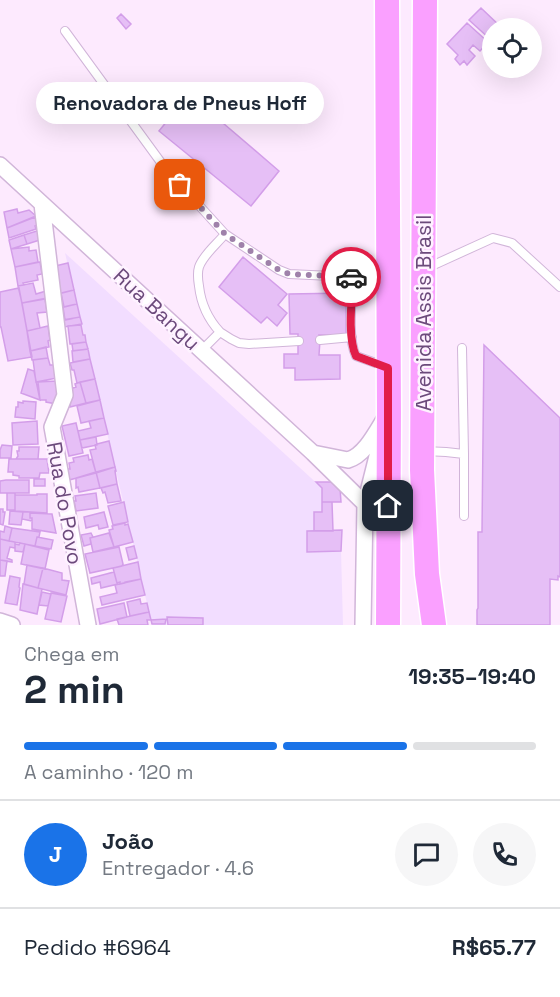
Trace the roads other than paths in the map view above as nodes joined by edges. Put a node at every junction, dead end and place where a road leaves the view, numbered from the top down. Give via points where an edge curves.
1 (387, 0) edge
2 (425, 0) edge
3 (65, 31) dead end
4 (0, 165) edge
5 (42, 204) junction
6 (225, 234) junction
7 (424, 269) junction
8 (388, 273) junction
9 (353, 277) junction
10 (560, 287) edge
11 (220, 332) junction
12 (352, 337) junction
13 (320, 340) dead end
14 (298, 341) dead end
15 (462, 348) dead end
16 (202, 350) junction
17 (388, 368) junction
18 (389, 411) junction
19 (422, 452) junction
20 (313, 453) junction
21 (464, 454) junction
22 (365, 504) junction
23 (464, 516) dead end
24 (0, 621) edge
25 (12, 625) edge
26 (88, 625) edge
27 (363, 625) edge
28 (388, 625) edge
29 (434, 625) edge

1 - 8 main road, Avenida Assis Brasil
2 - 7 main road, Avenida Assis Brasil
3 - 6 lane via 165,168
4 - 5 street, Rua Bangu
5 - 16 street, Rua Bangu
5 - 26 street, Rua do Povo via 65,395 52,427
6 - 9 lane via 289,274
6 - 11 lane via 205,257 198,277 201,301
7 - 10 lane via 493,238 512,243
7 - 19 main road, Avenida Assis Brasil
8 - 9 lane
8 - 17 main road, Avenida Assis Brasil
9 - 12 lane
11 - 14 lane via 239,343
11 - 16 lane
12 - 13 lane
12 - 17 lane via 356,356
15 - 21 lane
16 - 20 street, Rua Bangu
17 - 18 main road, Avenida Assis Brasil
18 - 20 street via 354,459
18 - 22 street
18 - 28 main road, Avenida Assis Brasil
19 - 21 lane
19 - 29 main road, Avenida Assis Brasil via 427,574
20 - 22 street, Rua Bangu
21 - 23 lane
22 - 27 street
24 - 25 street

